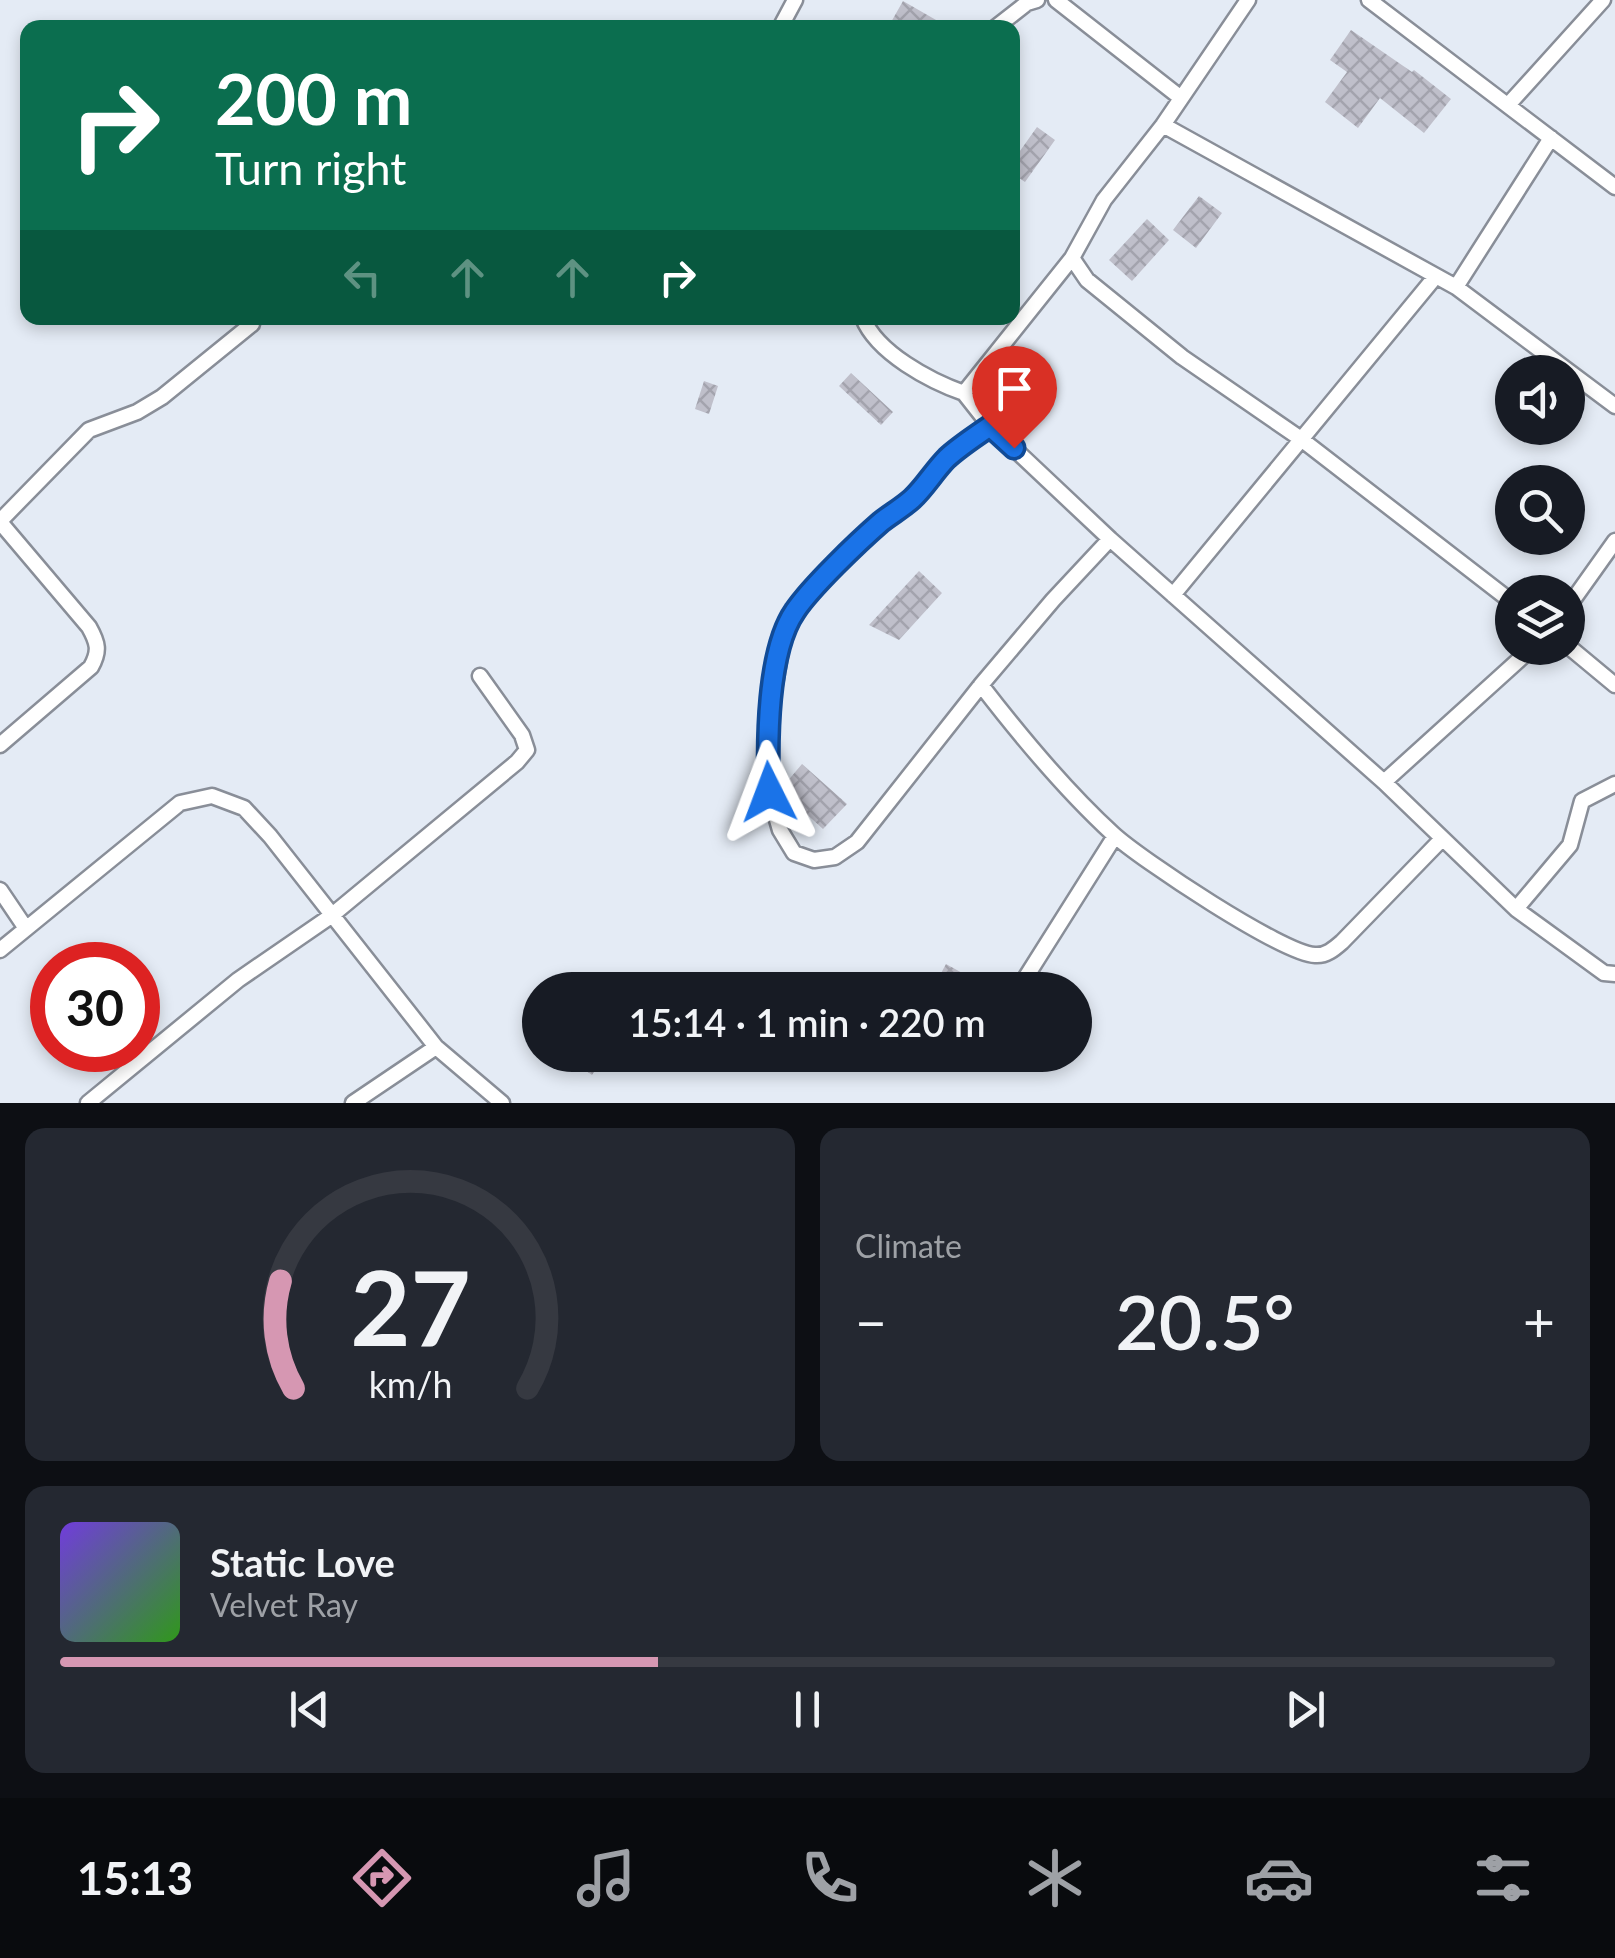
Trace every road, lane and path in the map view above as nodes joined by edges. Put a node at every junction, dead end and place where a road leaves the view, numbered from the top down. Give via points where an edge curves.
1 (1038, 0) edge
2 (1056, 0) edge
3 (1248, 0) edge
4 (1369, 0) edge
5 (1603, 0) edge
6 (1005, 20) edge
7 (1180, 98) junction
8 (1508, 106) junction
9 (1163, 126) junction
10 (1551, 138) junction
11 (1615, 186) edge
12 (1072, 258) junction
13 (1436, 276) junction
14 (1456, 287) junction
15 (1020, 323) edge
16 (251, 325) edge
17 (865, 325) edge
18 (1018, 325) edge
19 (964, 393) junction
20 (1615, 406) edge
21 (990, 426) junction
22 (1301, 439) junction
23 (0, 522) edge
24 (1110, 540) junction
25 (1615, 541) edge
26 (1585, 583) edge
27 (1495, 589) edge
28 (1173, 595) junction
29 (1585, 660) edge
30 (1513, 665) edge
31 (480, 676) dead end
32 (981, 685) junction
33 (1615, 685) edge
34 (0, 745) edge
35 (1384, 782) junction
36 (1615, 784) edge
37 (1115, 836) junction
38 (1441, 840) junction
39 (0, 890) edge
40 (1516, 909) junction
41 (331, 916) junction
42 (25, 926) junction
43 (0, 950) edge
44 (1029, 972) edge
45 (1615, 974) edge
46 (436, 1047) junction
47 (88, 1103) edge
48 (353, 1103) edge
49 (502, 1103) edge

1 - 6 street
2 - 7 street
3 - 7 street
4 - 8 street
5 - 8 street
7 - 9 street
8 - 10 street
9 - 12 street via 1104,200
9 - 13 street
10 - 11 street
10 - 14 street
12 - 15 street
12 - 22 street via 1088,280 1182,357
13 - 14 street
13 - 22 street
14 - 20 street
16 - 23 street via 162,397 90,430
17 - 19 street via 901,361
18 - 19 street
19 - 21 street
21 - 24 street
21 - 32 street via 878,525 785,627 766,735 769,792 794,853 814,860 835,857 856,842
22 - 27 street
22 - 28 street
23 - 34 street via 89,627 98,654
24 - 28 street
24 - 32 street
25 - 26 street
28 - 35 street
29 - 33 street
30 - 35 street
31 - 41 street via 527,750
32 - 37 street
35 - 38 street
36 - 40 street via 1582,800 1570,845
37 - 38 street via 1226,912 1313,956 1342,942
37 - 44 street
38 - 40 street
39 - 42 street
40 - 45 street via 1604,973
41 - 42 street via 244,808 212,796 180,803
41 - 46 street
41 - 47 street via 238,980
42 - 43 street
46 - 48 street
46 - 49 street

